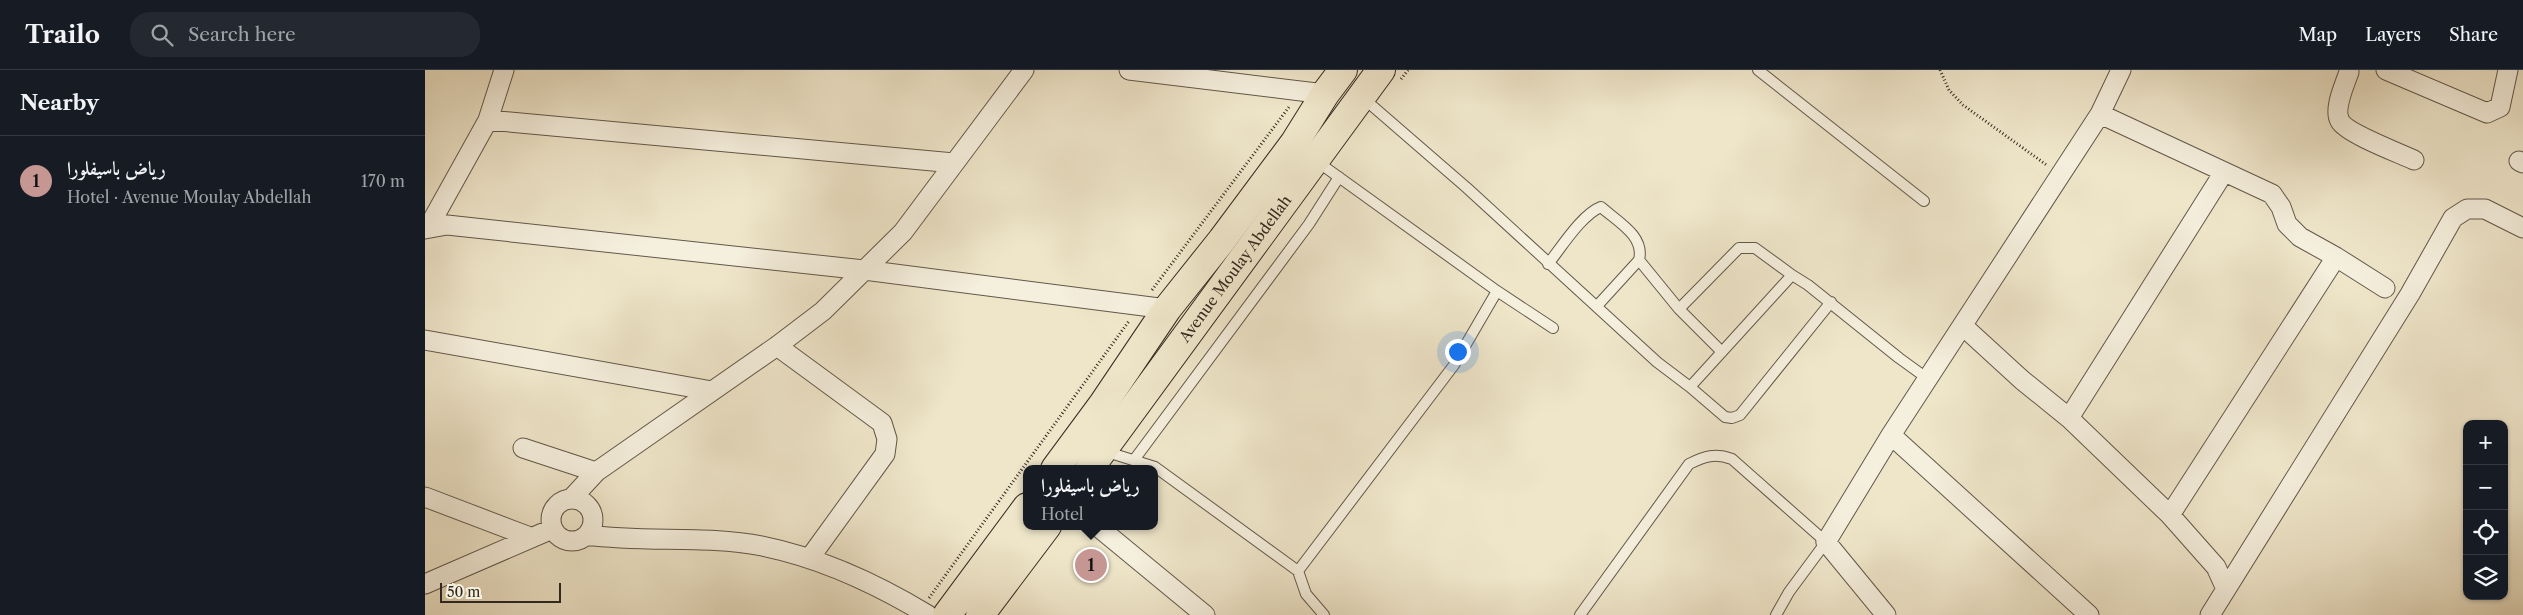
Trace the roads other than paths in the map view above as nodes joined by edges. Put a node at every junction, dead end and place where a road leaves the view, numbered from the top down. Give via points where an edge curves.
1 (504, 70) edge
2 (1023, 70) edge
3 (1129, 70) edge
4 (1343, 70) edge
5 (1381, 70) edge
6 (1758, 70) edge
7 (2121, 70) edge
8 (2386, 70) edge
9 (2508, 70) edge
10 (2349, 71) edge
11 (1313, 93) junction
12 (1361, 96) junction
13 (2100, 114) junction
14 (488, 120) junction
15 (1315, 160) junction
16 (2414, 160) dead end
17 (953, 163) junction
18 (2224, 172) junction
19 (1339, 177) junction
20 (1923, 201) dead end
21 (2523, 228) edge
22 (426, 229) edge
23 (2336, 256) junction
24 (1639, 260) junction
25 (1548, 264) junction
26 (864, 270) junction
27 (1792, 275) junction
28 (2385, 288) dead end
29 (1497, 291) junction
30 (1831, 302) junction
31 (1597, 306) junction
32 (1154, 307) junction
33 (1679, 309) junction
34 (1963, 326) junction
35 (1553, 328) dead end
36 (425, 340) edge
37 (777, 346) junction
38 (1723, 352) junction
39 (1929, 379) junction
40 (1690, 387) junction
41 (712, 391) junction
42 (2069, 418) junction
43 (1891, 435) junction
44 (523, 448) dead end
45 (1096, 459) edge
46 (1134, 460) junction
47 (1058, 465) edge
48 (1149, 465) edge
49 (1158, 469) edge
50 (595, 472) junction
51 (425, 497) edge
52 (571, 499) junction
53 (1023, 512) edge
54 (2170, 516) junction
55 (552, 529) junction
56 (1044, 530) edge
57 (1102, 530) edge
58 (587, 535) junction
59 (530, 536) junction
60 (1826, 542) junction
61 (809, 559) junction
62 (1298, 571) junction
63 (425, 584) edge
64 (2226, 589) junction
65 (932, 614) edge
66 (980, 615) edge
67 (1205, 615) edge
68 (1324, 615) edge
69 (1580, 615) edge
70 (1776, 615) edge
71 (1886, 615) edge
72 (2089, 615) edge
73 (2210, 615) edge

1 - 14 street
2 - 17 street
3 - 11 street
4 - 11 main road, Avenue Moulay Abdellah
5 - 12 main road, Avenue Moulay Abdellah
6 - 20 lane
7 - 13 street
8 - 9 street via 2487,113 2500,107
10 - 16 street via 2338,109 2339,120 2348,129
11 - 32 main road, Avenue Moulay Abdellah via 1290,149 1222,240
12 - 15 main road, Avenue Moulay Abdellah
12 - 25 lane via 1474,194
13 - 18 street
13 - 34 street
14 - 17 street
14 - 22 street
15 - 19 lane
15 - 45 main road, Avenue Moulay Abdellah
17 - 26 street via 903,232
18 - 23 street via 2272,194 2287,224 2301,237
18 - 42 street
19 - 29 lane
19 - 46 lane via 1309,224
21 - 64 street via 2485,209 2467,209 2453,218
22 - 26 street via 447,225
23 - 28 street
23 - 54 street
24 - 25 lane via 1642,249 1636,237 1601,207 1585,218
24 - 31 lane
24 - 33 lane
25 - 31 lane
26 - 32 street
26 - 37 street via 823,311
27 - 30 lane
27 - 33 lane via 1755,248 1739,248
27 - 38 lane
29 - 35 lane
29 - 62 lane via 1454,365
30 - 39 lane
30 - 40 lane via 1740,415 1725,418
31 - 40 lane via 1672,375
32 - 47 main road, Avenue Moulay Abdellah via 1103,404
33 - 38 lane
34 - 39 street
34 - 42 street
36 - 41 street
37 - 41 street
37 - 61 street via 882,423 887,439 885,454
38 - 40 lane
39 - 43 street
41 - 50 street
42 - 54 street
43 - 60 street
43 - 72 street
44 - 50 street
45 - 46 lane
46 - 48 lane
49 - 62 lane
50 - 52 street
51 - 59 street
52 - 55 street via 563,501 552,512
52 - 58 street via 586,505 591,512 593,520
53 - 65 main road
54 - 64 street via 2216,567
55 - 58 street via 564,540 572,541
55 - 59 street
56 - 66 main road
57 - 67 street
58 - 61 street via 762,546
59 - 63 street
60 - 69 lane via 1732,459 1718,454 1701,457 1689,464
60 - 70 lane
60 - 71 street
61 - 65 street via 892,593
62 - 68 lane via 1305,594
64 - 73 street

